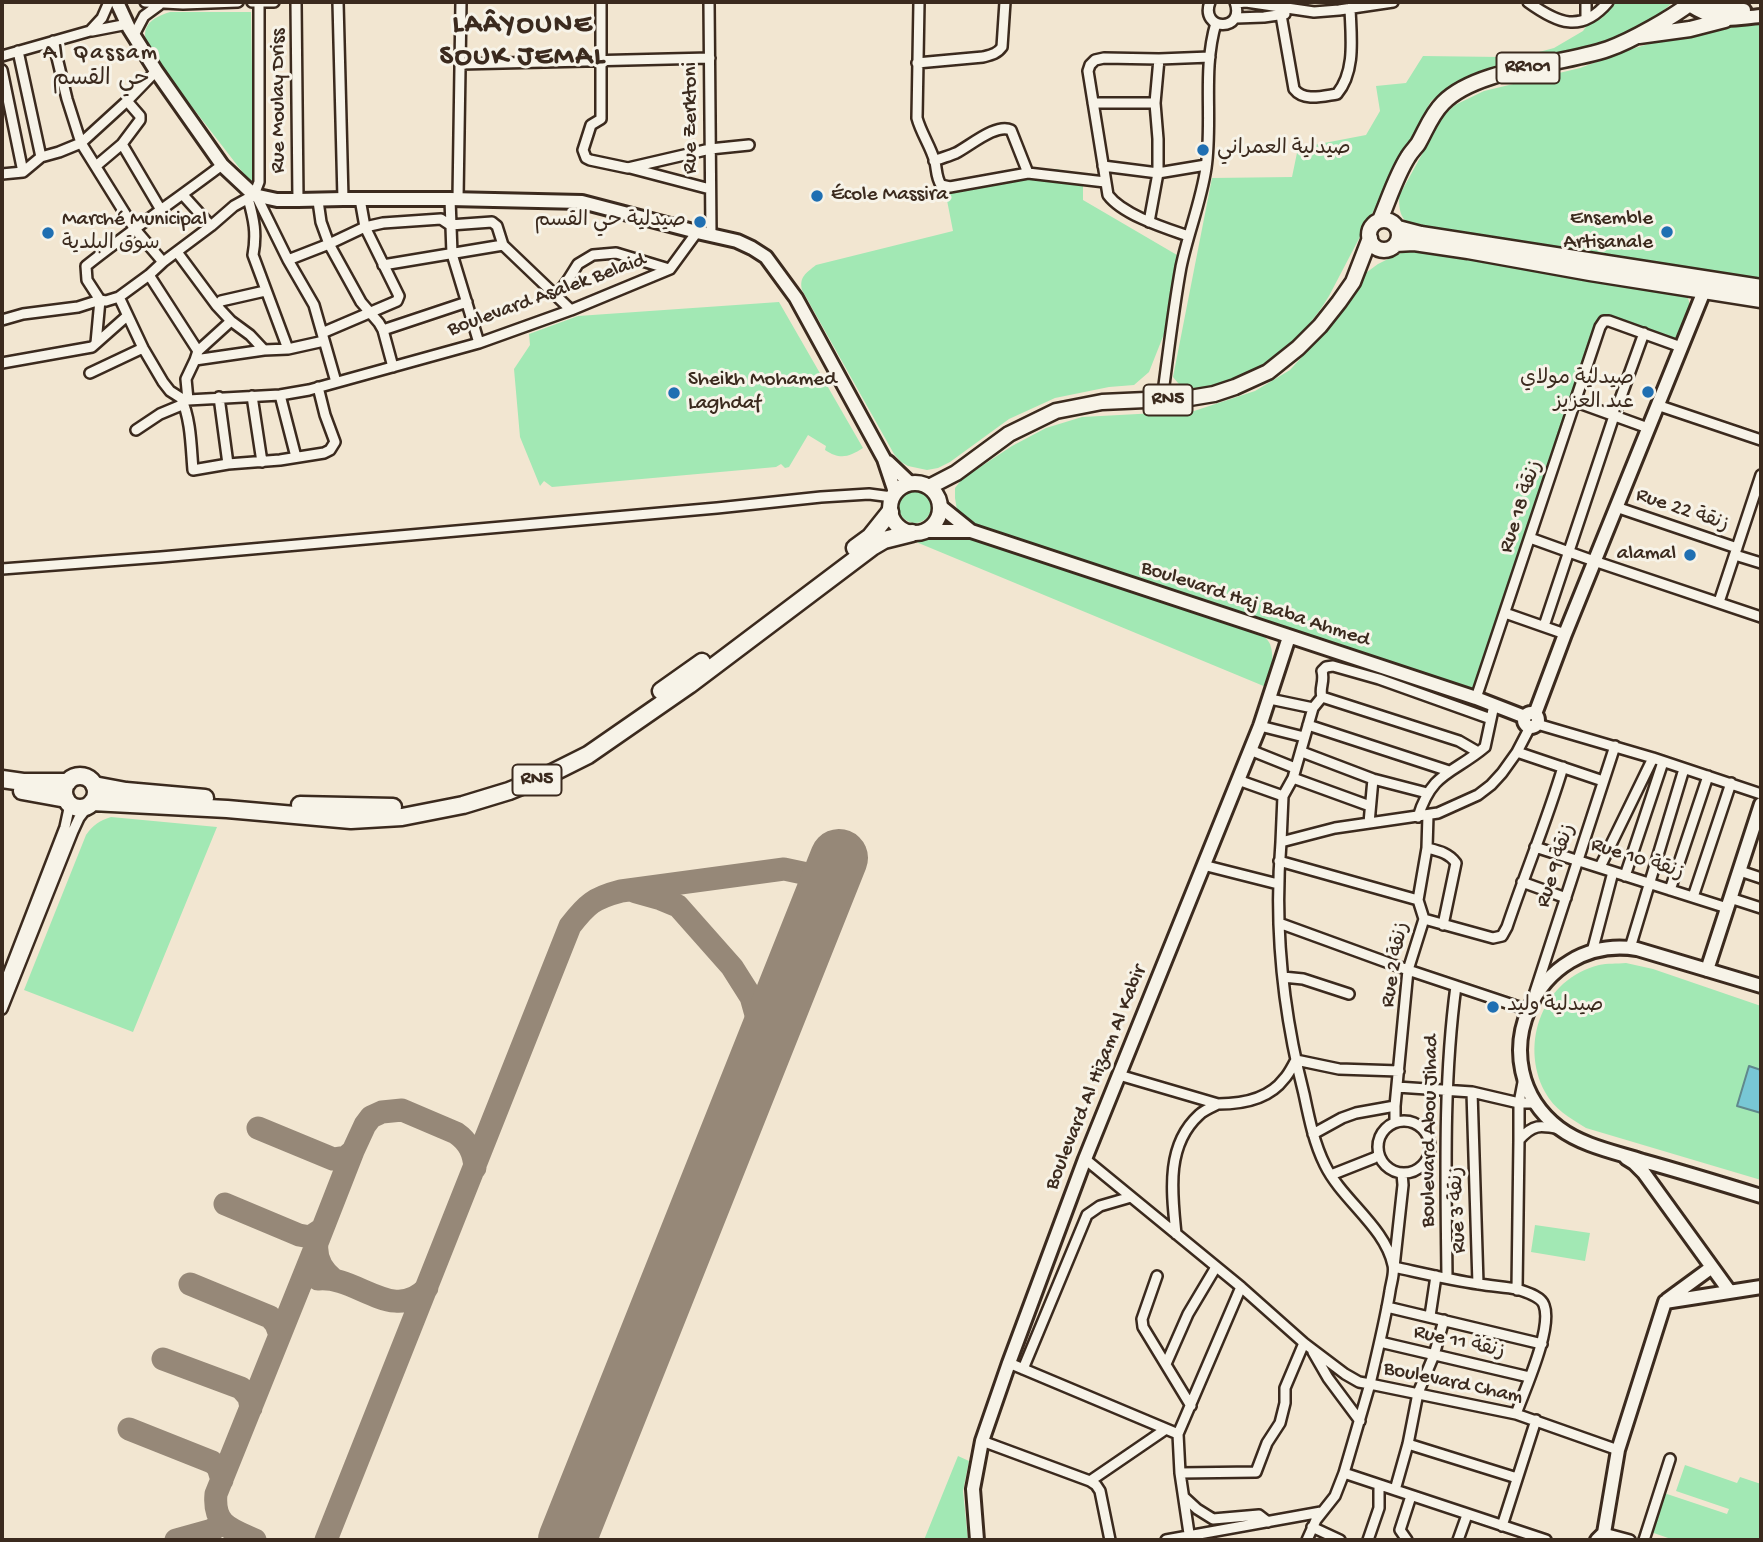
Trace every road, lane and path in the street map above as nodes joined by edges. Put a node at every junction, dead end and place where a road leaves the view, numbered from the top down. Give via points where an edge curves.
1 (109, 2) edge
2 (117, 2) edge
3 (145, 2) edge
4 (238, 2) edge
5 (256, 2) edge
6 (274, 2) edge
7 (296, 2) edge
8 (338, 2) edge
9 (461, 2) edge
10 (601, 2) edge
11 (709, 2) edge
12 (919, 2) edge
13 (1005, 2) edge
14 (1210, 2) edge
15 (1236, 2) edge
16 (1246, 2) edge
17 (1393, 2) edge
18 (1528, 2) edge
19 (1586, 2) edge
20 (1608, 2) edge
21 (1705, 2) edge
22 (1690, 3) edge
23 (160, 4) junction
24 (1350, 8) junction
25 (1304, 11) junction
26 (1756, 12) edge
27 (1281, 15) junction
28 (1236, 18) junction
29 (1586, 19) junction
30 (1725, 20) junction
31 (1216, 23) junction
32 (131, 29) junction
33 (90, 31) junction
34 (1634, 37) junction
35 (53, 41) junction
36 (18, 51) junction
37 (2, 56) edge
38 (1210, 57) junction
39 (710, 58) junction
40 (1159, 59) junction
41 (602, 61) junction
42 (917, 63) junction
43 (461, 64) junction
44 (2, 70) edge
45 (156, 71) junction
46 (127, 101) junction
47 (1093, 103) junction
48 (1155, 103) junction
49 (81, 142) junction
50 (122, 144) junction
51 (749, 145) dead end
52 (710, 149) junction
53 (41, 157) junction
54 (934, 161) junction
55 (222, 164) junction
56 (1206, 165) junction
57 (96, 166) junction
58 (1103, 166) junction
59 (628, 168) junction
60 (23, 172) junction
61 (1028, 173) junction
62 (1158, 173) junction
63 (2, 174) edge
64 (1399, 176) junction
65 (1105, 182) junction
66 (710, 189) junction
67 (183, 195) junction
68 (253, 196) junction
69 (343, 199) junction
70 (360, 199) junction
71 (454, 199) junction
72 (298, 200) junction
73 (318, 201) junction
74 (161, 210) junction
75 (1380, 220) junction
76 (1149, 222) junction
77 (450, 225) junction
78 (211, 226) junction
79 (365, 227) junction
80 (1398, 227) junction
81 (134, 228) junction
82 (696, 232) junction
83 (711, 234) junction
84 (1188, 236) junction
85 (1370, 239) junction
86 (329, 244) junction
87 (503, 245) junction
88 (1392, 246) junction
89 (1469, 246) junction
90 (177, 252) junction
91 (452, 254) junction
92 (288, 260) junction
93 (163, 262) junction
94 (383, 265) junction
95 (670, 269) junction
96 (149, 275) junction
97 (1353, 282) junction
98 (1706, 286) junction
99 (1761, 287) edge
100 (265, 291) junction
101 (556, 295) junction
102 (119, 297) junction
103 (100, 300) junction
104 (1761, 300) edge
105 (467, 302) junction
106 (217, 306) junction
107 (571, 310) junction
108 (370, 313) junction
109 (127, 316) junction
110 (2, 320) edge
111 (231, 321) junction
112 (383, 330) junction
113 (1644, 333) junction
114 (323, 337) junction
115 (96, 343) junction
116 (479, 343) junction
117 (1681, 347) junction
118 (144, 348) junction
119 (288, 349) junction
120 (264, 350) junction
121 (197, 355) junction
122 (2, 363) edge
123 (393, 366) junction
124 (90, 373) dead end
125 (337, 382) junction
126 (314, 388) junction
127 (280, 395) junction
128 (252, 396) junction
129 (219, 397) junction
130 (1163, 400) junction
131 (184, 401) junction
132 (1576, 402) junction
133 (1657, 405) junction
134 (1614, 416) junction
135 (1648, 428) junction
136 (136, 430) dead end
137 (1761, 440) edge
138 (296, 457) junction
139 (884, 458) junction
140 (262, 462) junction
141 (228, 464) junction
142 (956, 473) junction
143 (1760, 481) edge
144 (911, 483) junction
145 (929, 487) junction
146 (891, 502) junction
147 (940, 504) junction
148 (1616, 507) junction
149 (971, 531) junction
150 (918, 532) junction
151 (1530, 538) junction
152 (1736, 551) junction
153 (1569, 552) junction
154 (1594, 561) junction
155 (1761, 563) edge
156 (2, 569) edge
157 (1719, 602) junction
158 (1505, 612) junction
159 (1761, 617) edge
160 (1544, 626) junction
161 (1564, 634) junction
162 (1289, 637) junction
163 (1322, 697) junction
164 (1476, 698) junction
165 (1270, 699) junction
166 (1494, 705) junction
167 (1313, 708) junction
168 (1491, 719) junction
169 (1532, 720) junction
170 (1308, 725) junction
171 (1260, 726) junction
172 (1304, 737) junction
173 (1615, 746) junction
174 (1250, 750) junction
175 (1517, 751) junction
176 (1302, 752) junction
177 (1478, 752) junction
178 (1658, 760) junction
179 (1563, 767) junction
180 (1294, 768) junction
181 (1684, 769) junction
182 (1450, 771) junction
183 (1708, 776) junction
184 (1293, 778) junction
185 (2, 779) edge
186 (1373, 779) junction
187 (1238, 780) junction
188 (1603, 781) junction
189 (68, 782) junction
190 (1731, 783) junction
191 (94, 785) junction
192 (2, 788) edge
193 (1427, 793) junction
194 (1761, 793) edge
195 (1283, 796) junction
196 (68, 802) junction
197 (90, 804) junction
198 (1761, 804) edge
199 (1370, 806) junction
200 (1423, 816) junction
201 (1369, 824) junction
202 (1757, 834) edge
203 (1280, 842) junction
204 (1535, 847) junction
205 (1427, 848) junction
206 (1578, 860) junction
207 (1279, 861) junction
208 (1203, 865) junction
209 (1600, 867) junction
210 (1740, 871) junction
211 (1614, 872) junction
212 (1625, 876) junction
213 (1761, 878) edge
214 (1522, 883) junction
215 (1649, 883) junction
216 (1278, 884) junction
217 (1670, 890) junction
218 (1693, 897) junction
219 (1566, 898) junction
220 (1418, 900) junction
221 (1729, 903) junction
222 (1761, 908) edge
223 (1424, 919) junction
224 (1279, 923) junction
225 (1443, 925) junction
226 (1630, 948) junction
227 (1592, 952) junction
228 (17, 962) junction
229 (1408, 970) junction
230 (1707, 970) junction
231 (1283, 976) junction
232 (1761, 985) edge
233 (1456, 986) junction
234 (2, 990) edge
235 (1349, 994) dead end
236 (1534, 997) junction
237 (2, 1009) edge
238 (1527, 1011) junction
239 (1296, 1060) junction
240 (1399, 1071) junction
241 (1119, 1075) junction
242 (1524, 1077) junction
243 (1397, 1087) junction
244 (1449, 1091) junction
245 (1472, 1092) junction
246 (1520, 1103) junction
247 (1535, 1103) junction
248 (1218, 1104) junction
249 (1395, 1106) junction
250 (1395, 1122) junction
251 (1560, 1129) junction
252 (1314, 1134) junction
253 (1519, 1140) junction
254 (1445, 1147) junction
255 (1431, 1148) junction
256 (1613, 1152) junction
257 (1379, 1155) junction
258 (1085, 1159) junction
259 (1402, 1173) junction
260 (1331, 1175) junction
261 (1761, 1196) edge
262 (1131, 1197) junction
263 (1176, 1234) junction
264 (1216, 1267) junction
265 (1394, 1267) junction
266 (1712, 1267) junction
267 (1157, 1276) dead end
268 (1436, 1276) junction
269 (1447, 1278) junction
270 (1478, 1284) junction
271 (1241, 1287) junction
272 (1761, 1287) edge
273 (1517, 1290) junction
274 (1730, 1292) junction
275 (1665, 1302) junction
276 (1387, 1307) junction
277 (1430, 1316) junction
278 (1444, 1320) junction
279 (1380, 1342) junction
280 (1542, 1344) junction
281 (1307, 1345) junction
282 (1434, 1355) junction
283 (1009, 1363) junction
284 (1166, 1364) junction
285 (1023, 1369) junction
286 (1529, 1377) junction
287 (1370, 1384) junction
288 (1418, 1393) junction
289 (1191, 1406) junction
290 (1516, 1414) junction
291 (1535, 1420) junction
292 (1360, 1421) junction
293 (1166, 1429) junction
294 (1178, 1434) junction
295 (982, 1441) junction
296 (1408, 1444) junction
297 (1618, 1450) junction
298 (1670, 1460) dead end
299 (1180, 1473) junction
300 (1344, 1473) junction
301 (1517, 1478) junction
302 (1090, 1480) junction
303 (1379, 1485) junction
304 (1395, 1490) junction
305 (1411, 1496) junction
306 (1184, 1497) junction
307 (1321, 1512) junction
308 (1467, 1515) junction
309 (1268, 1522) junction
310 (1502, 1526) junction
311 (1312, 1527) junction
312 (1601, 1536) edge
313 (1526, 1537) edge
314 (1190, 1538) edge
315 (977, 1540) edge
316 (1110, 1540) edge
317 (1166, 1540) edge
318 (1307, 1540) edge
319 (1340, 1540) edge
320 (1368, 1540) edge
321 (1407, 1540) edge
322 (1458, 1540) edge
323 (1546, 1540) edge
324 (1630, 1540) edge
325 (1644, 1540) edge

1 - 33 street
2 - 32 street
3 - 23 street
4 - 23 street
5 - 6 street
5 - 68 street via 260,182
7 - 72 street, Rue Moulay Driss
8 - 69 street
9 - 43 street
10 - 41 street
11 - 39 street, Rue Zerktoni
12 - 42 street
13 - 42 street via 1002,47 993,55
14 - 31 street via 1209,17
15 - 16 street
15 - 28 street
16 - 25 street
17 - 24 street
18 - 29 street via 1553,19
19 - 29 street
20 - 29 street
21 - 26 street via 1722,10
22 - 30 street via 1706,16
22 - 34 main road, RR101
23 - 32 street
24 - 25 street
24 - 27 street via 1352,51 1345,85 1337,94 1306,97 1294,89
25 - 27 street
26 - 30 street
27 - 28 street
28 - 31 street via 1223,25
30 - 34 main road
31 - 38 street
32 - 33 street
32 - 45 street
33 - 35 street
34 - 64 main road, RR101 via 1609,49 1505,73 1459,91 1432,114
35 - 36 street
35 - 49 street
36 - 37 street
36 - 53 street
38 - 40 street
38 - 56 street
39 - 41 street
39 - 52 street, Rue Zerktoni
40 - 47 street via 1096,60 1088,71
40 - 48 street
41 - 43 street
41 - 59 street via 601,119 592,125 583,150 590,160
42 - 54 street via 917,118
43 - 71 street
44 - 60 street
45 - 46 street
45 - 55 street
46 - 49 street
46 - 50 street via 140,120
47 - 48 street
47 - 58 street
48 - 62 street
49 - 53 street
49 - 57 street
50 - 57 street
50 - 74 street
51 - 52 street
52 - 59 street
52 - 66 street, Rue Zerktoni
53 - 60 street
54 - 61 street via 937,179 950,187
54 - 61 street via 1006,127
55 - 67 street
55 - 68 street
56 - 62 street
56 - 84 street
57 - 81 street
58 - 62 street
58 - 65 street
59 - 66 street
60 - 63 street
61 - 65 street
62 - 76 street
64 - 75 main road, RR101
64 - 80 main road, RR101
65 - 76 street via 1113,202
66 - 83 street, Rue Zerktoni
67 - 74 street
67 - 78 street
68 - 72 street
68 - 78 street
68 - 92 street
68 - 100 street via 253,256
69 - 70 street
69 - 73 street
70 - 71 street
70 - 79 street
71 - 77 street
71 - 82 street via 582,202
72 - 73 street
73 - 86 street
74 - 81 street
75 - 80 main road via 1390,220
75 - 85 main road, RN5 via 1372,225
76 - 84 street
77 - 79 street via 441,219
77 - 87 street via 492,222
77 - 91 street
78 - 90 street
79 - 86 street
79 - 94 street
80 - 88 main road via 1399,239
80 - 89 main road
81 - 93 street
81 - 103 street via 86,266 87,280
82 - 83 street
82 - 95 street, Boulevard Asalek Belaid
83 - 139 street via 752,248 776,269
84 - 130 street
85 - 88 main road via 1379,249
85 - 97 main road, RN5
86 - 92 street
86 - 108 street
87 - 91 street
87 - 101 street
88 - 89 main road
88 - 97 main road, RN5
89 - 98 main road via 1590,273
90 - 93 street
90 - 106 street
91 - 94 street
91 - 105 street
92 - 114 street via 314,305
93 - 96 street
94 - 108 street via 399,298
95 - 101 street via 616,253 593,255 578,264
95 - 107 street, Boulevard Asalek Belaid
96 - 102 street
96 - 121 street
97 - 130 main road, RN5 via 1321,326 1268,372 1214,394
98 - 99 main road
98 - 104 main road
98 - 117 street
100 - 106 street via 221,301
100 - 119 street
101 - 107 street
102 - 103 street
102 - 109 street
103 - 110 street
103 - 115 street
105 - 112 street
105 - 116 street
106 - 111 street
107 - 116 street, Boulevard Asalek Belaid
108 - 112 street
108 - 114 street
109 - 115 street
109 - 118 street
111 - 120 street
111 - 121 street
112 - 123 street
113 - 117 street
113 - 132 street, Rue 18 زنقة via 1604,321
113 - 134 street
114 - 119 street
114 - 125 street
115 - 122 street
116 - 123 street, Boulevard Asalek Belaid
117 - 133 street
118 - 124 street
118 - 131 street via 170,391
119 - 120 street
120 - 121 street
121 - 131 street via 186,379
123 - 125 street, Boulevard Asalek Belaid
125 - 126 street, Boulevard Asalek Belaid
126 - 127 street
126 - 138 street via 335,442 324,453
127 - 128 street
127 - 138 street
128 - 129 street
128 - 140 street
129 - 131 street
129 - 141 street
130 - 142 main road, RN5 via 1102,402 1056,411 1009,433
131 - 136 street
131 - 141 street via 194,470
132 - 134 street
132 - 151 street, Rue 18 زنقة
133 - 135 street
133 - 137 street
134 - 135 street
134 - 153 street
135 - 148 street
138 - 140 street
139 - 144 street
139 - 146 street
140 - 141 street
142 - 145 main road, RN5
142 - 147 main road, RN5
143 - 152 street
144 - 145 main road
144 - 146 main road, RN5 via 899,488
145 - 147 main road
146 - 150 main road via 897,526
146 - 156 street via 869,494
146 - 191 highway, RN5 via 870,537 578,750 526,774 472,792 386,808 306,806
147 - 149 street
147 - 150 main road, RN5 via 936,521
148 - 152 street, Rue 22 زنقة
148 - 154 street
149 - 150 street
149 - 162 street, Boulevard Haj Baba Ahmed
150 - 197 highway, RN5 via 872,547 589,755 509,791 414,814 351,820
151 - 153 street
151 - 158 street, Rue 18 زنقة
152 - 155 street, Rue 22 زنقة
152 - 157 street
153 - 154 street
153 - 160 street
154 - 157 street
154 - 161 street
157 - 159 street
158 - 160 street
158 - 164 street, Rue 18 زنقة
160 - 161 street
161 - 169 street
162 - 164 street, Boulevard Haj Baba Ahmed
162 - 165 street, Boulevard Al Hizam Al Kabir
163 - 167 street
163 - 168 street via 1322,671 1333,666
163 - 177 street via 1459,741
164 - 166 street, Boulevard Haj Baba Ahmed
165 - 167 street
165 - 171 street, Boulevard Al Hizam Al Kabir
166 - 168 street
166 - 169 street, Boulevard Haj Baba Ahmed
167 - 170 street
168 - 177 street via 1485,747
169 - 173 street, Boulevard Haj Baba Ahmed
169 - 175 street
170 - 172 street
170 - 182 street
171 - 172 street
171 - 174 street, Boulevard Al Hizam Al Kabir
172 - 176 street
173 - 178 street, Boulevard Haj Baba Ahmed
173 - 188 street, Rue 9 زنقة
174 - 180 street
174 - 187 street, Boulevard Al Hizam Al Kabir
175 - 179 street
175 - 200 street via 1478,795
176 - 180 street
176 - 186 street
177 - 182 street
178 - 181 street, Boulevard Haj Baba Ahmed
178 - 209 street
178 - 212 street
179 - 188 street
179 - 204 street
180 - 184 street
181 - 183 street, Boulevard Haj Baba Ahmed
181 - 215 street
182 - 193 street
183 - 190 street, Boulevard Haj Baba Ahmed
183 - 217 street
184 - 195 street
184 - 199 street
185 - 189 highway, RN5
186 - 193 street
186 - 199 street
187 - 195 street
187 - 208 street, Boulevard Al Hizam Al Kabir
188 - 206 street, Rue 9 زنقة
189 - 191 highway, RN5 via 84,777
189 - 196 highway via 64,790
190 - 194 street, Boulevard Haj Baba Ahmed
190 - 218 street
191 - 197 highway via 96,794
192 - 196 highway, RN5
193 - 200 street, Rue 2 زنقة
195 - 203 street
196 - 197 highway, RN5 via 77,808
196 - 228 street via 67,821
197 - 228 street via 79,818
198 - 202 street
199 - 201 street
200 - 201 street
200 - 205 street, Rue 2 زنقة
201 - 203 street
202 - 210 street
203 - 207 street
204 - 206 street, Rue 10 زنقة
204 - 214 street
205 - 220 street, Rue 2 زنقة
205 - 225 street via 1446,853 1456,863
206 - 209 street, Rue 10 زنقة
206 - 219 street, Rue 9 زنقة
207 - 216 street
207 - 220 street
208 - 216 street
208 - 241 street, Boulevard Al Hizam Al Kabir
209 - 211 street, Rue 10 زنقة
210 - 213 street
210 - 221 street
211 - 212 street, Rue 10 زنقة
211 - 227 street
212 - 215 street, Rue 10 زنقة
214 - 219 street
214 - 225 street via 1503,936 1493,938
215 - 217 street, Rue 10 زنقة
215 - 226 street
216 - 224 street
217 - 218 street, Rue 10 زنقة
218 - 221 street, Rue 10 زنقة
219 - 236 street, Rue 9 زنقة
220 - 223 street, Rue 2 زنقة
221 - 222 street, Rue 10 زنقة
221 - 230 street
223 - 225 street
223 - 229 street, Rue 2 زنقة
224 - 229 street
224 - 231 street
226 - 227 street
226 - 230 street
227 - 236 street via 1556,971
228 - 234 street
228 - 237 street
229 - 233 street
229 - 240 street, Rue 2 زنقة
230 - 232 street
231 - 235 street
231 - 239 street
233 - 238 street
233 - 244 street, Boulevard Abou Jihad
236 - 238 street
238 - 242 street via 1520,1045
239 - 240 street via 1349,1070
239 - 248 street via 1272,1090 1251,1100
239 - 252 street
240 - 243 street, Rue 2 زنقة
241 - 248 street
241 - 258 street, Boulevard Al Hizam Al Kabir
242 - 246 street
242 - 247 street
243 - 244 street
243 - 249 street, Rue 2 زنقة
244 - 245 street
244 - 254 street, Boulevard Abou Jihad
245 - 246 street
245 - 270 street, Rue 3 زنقة
246 - 247 street
246 - 253 street
247 - 251 street
248 - 263 street via 1201,1113 1180,1142 1173,1166
249 - 250 street, Rue 2 زنقة
249 - 252 street via 1356,1113
250 - 255 street via 1410,1121 1423,1128
250 - 257 street via 1379,1139
251 - 253 street via 1535,1126
251 - 256 street
252 - 260 street
253 - 273 street
254 - 255 street
254 - 269 street, Boulevard Abou Jihad
255 - 259 street via 1425,1164
256 - 261 street
256 - 266 street via 1644,1173
257 - 259 street via 1388,1167
257 - 260 street
258 - 262 street
258 - 283 street, Boulevard Al Hizam Al Kabir
259 - 265 street
260 - 265 street via 1382,1239
262 - 263 street
262 - 285 street via 1087,1215
263 - 264 street
264 - 271 street
264 - 284 street
265 - 268 street
265 - 276 street
266 - 274 street
266 - 275 street
267 - 284 street via 1142,1319
268 - 269 street
268 - 277 street
269 - 270 street
270 - 273 street
271 - 281 street
271 - 289 street
272 - 274 street
273 - 280 street via 1542,1301 1546,1315
274 - 275 street
275 - 297 street
276 - 277 street
276 - 279 street
277 - 278 street
278 - 280 street
278 - 282 street
279 - 282 street, Rue 11 زنقة
279 - 287 street
280 - 286 street
281 - 287 street via 1345,1374
281 - 292 street
281 - 299 street via 1285,1388 1280,1423 1256,1472
282 - 286 street, Rue 11 زنقة
282 - 288 street
283 - 285 street
283 - 295 street, Boulevard Al Hizam Al Kabir
284 - 289 street
285 - 293 street
286 - 290 street
287 - 288 street, Boulevard Cham
287 - 292 street, Boulevard Cham
288 - 290 street, Boulevard Cham
288 - 296 street
289 - 294 street
290 - 291 street, Boulevard Cham
291 - 297 street, Boulevard Cham
291 - 301 street
292 - 300 street, Boulevard Cham
293 - 294 street
293 - 302 street
294 - 299 street
295 - 302 street
295 - 315 street, Boulevard Al Hizam Al Kabir via 973,1489
296 - 301 street
296 - 304 street
297 - 312 street
298 - 325 street
299 - 306 street
300 - 303 street
300 - 307 street, Boulevard Cham via 1335,1496
301 - 310 street
302 - 316 street via 1100,1491
303 - 304 street
303 - 320 street via 1379,1508
304 - 305 street
305 - 308 street
305 - 321 street via 1400,1530
306 - 309 street via 1213,1519 1259,1515
306 - 314 street
307 - 309 street
307 - 311 street, Boulevard Cham
308 - 310 street
308 - 322 street
309 - 314 street
310 - 313 street
311 - 318 street, Boulevard Cham
311 - 319 street
312 - 324 street
313 - 323 street
314 - 317 street

